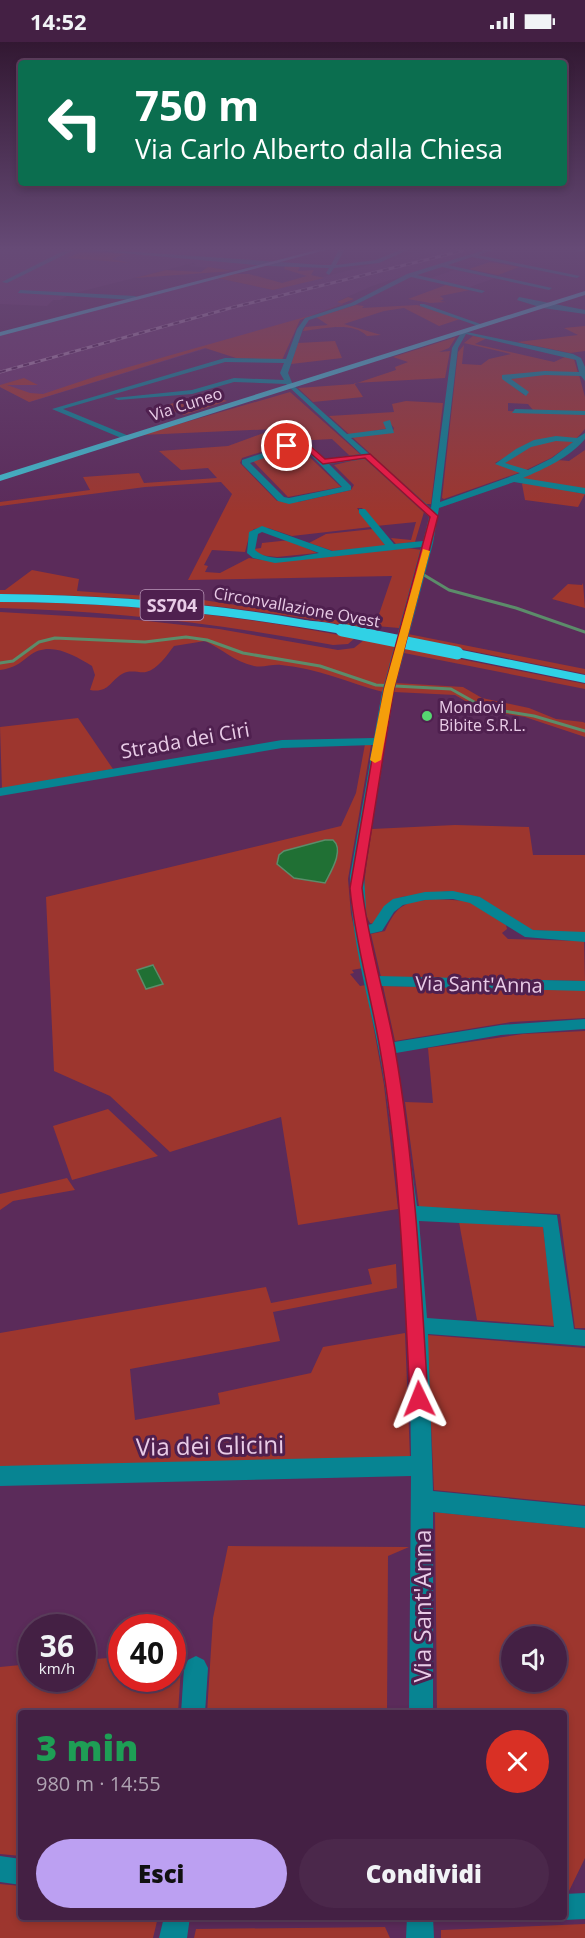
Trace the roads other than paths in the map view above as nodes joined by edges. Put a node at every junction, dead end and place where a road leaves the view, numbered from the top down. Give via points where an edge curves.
1 (299, 335) edge
2 (452, 335) edge
3 (462, 335) edge
4 (480, 335) edge
5 (288, 361) junction
6 (584, 375) edge
7 (288, 384) junction
8 (526, 394) dead end
9 (84, 401) junction
10 (515, 411) dead end
11 (585, 413) edge
12 (387, 422) dead end
13 (346, 436) junction
14 (126, 438) junction
15 (582, 438) edge
16 (367, 456) junction
17 (323, 462) junction
18 (526, 472) junction
19 (0, 478) edge
20 (510, 478) junction
21 (585, 491) edge
22 (362, 511) dead end
23 (435, 511) junction
24 (428, 543) junction
25 (391, 547) junction
26 (331, 554) junction
27 (0, 598) edge
28 (585, 679) edge
29 (378, 741) junction
30 (0, 792) edge
31 (362, 930) junction
32 (585, 937) edge
33 (373, 981) junction
34 (585, 986) edge
35 (585, 1024) edge
36 (387, 1049) junction
37 (409, 1213) junction
38 (417, 1325) junction
39 (575, 1337) edge
40 (421, 1466) junction
41 (0, 1476) edge
42 (422, 1500) junction
43 (585, 1517) edge
44 (196, 1668) dead end
45 (193, 1710) edge
46 (421, 1710) edge
47 (0, 1869) edge
48 (18, 1872) edge
49 (585, 1906) edge
50 (567, 1907) edge
51 (176, 1920) edge
52 (420, 1920) edge
53 (173, 1938) edge
54 (420, 1938) edge

1 - 5 street
2 - 7 main road, Via Cuneo
3 - 23 street, Via Sant'Anna via 452,358
4 - 6 street via 574,356 579,359
5 - 7 street via 284,374
5 - 9 street via 228,359
6 - 8 street via 506,377
7 - 9 street via 234,380 192,392
7 - 13 street
7 - 14 main road, Via Cuneo
9 - 14 street via 56,410
10 - 11 street
12 - 13 street via 391,431
13 - 16 street
14 - 19 main road, Via Cuneo
15 - 18 street via 553,460
15 - 18 street via 542,438 499,464
16 - 17 street
16 - 23 street
17 - 17 street via 299,442 245,462 280,498 289,501 348,488
18 - 20 street
20 - 21 street
20 - 23 street
22 - 25 street
23 - 24 street, Via Sant'Anna
24 - 25 street
24 - 29 street, Via Sant'Anna
25 - 26 street
26 - 26 street via 265,529 254,532 250,551 267,560
27 - 28 highway, Circonvallazione Ovest / SS704, bridge via 177,605 342,630
29 - 30 street, Strada dei Ciri via 276,745
29 - 31 street, Via Sant'Anna via 357,876
31 - 32 street via 377,928 398,902 453,895 475,900 530,934
31 - 33 street, Via Sant'Anna
33 - 34 street, Via Sant'Anna
33 - 36 street, Via Sant'Anna
35 - 36 street, Via Sant'Anna via 501,1030
36 - 37 street, Via Sant'Anna
37 - 38 street, Via Sant'Anna
37 - 39 street via 551,1220
38 - 39 street
38 - 40 street, Via Sant'Anna
40 - 41 street, Via dei Glicini
40 - 42 street, Via Sant'Anna
42 - 43 street, Via Sant'Anna
42 - 46 street, Via Sant'Anna
44 - 45 street
47 - 48 street
49 - 50 street
51 - 53 street
52 - 54 street

